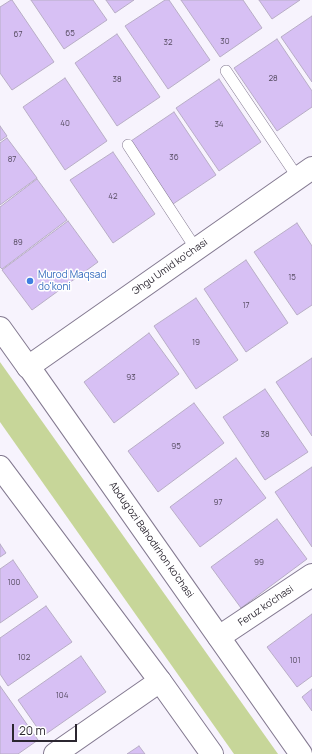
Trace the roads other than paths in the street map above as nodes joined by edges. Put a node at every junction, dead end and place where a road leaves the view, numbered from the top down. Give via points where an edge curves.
1 (226, 71) dead end
2 (128, 145) dead end
3 (305, 173) edge
4 (196, 249) junction
5 (0, 328) edge
6 (28, 367) junction
7 (0, 467) edge
8 (312, 575) edge
9 (219, 637) junction
10 (160, 681) junction
11 (55, 754) edge
12 (212, 754) edge
13 (301, 754) edge

1 - 3 lane
2 - 4 lane
3 - 4 main road, Эhgu Umid ko’chasi
4 - 6 main road, Эhgu Umid ko’chasi
5 - 6 main road, Abdug’ozi Bahodirhon ko’chasi
6 - 9 main road, Abdug’ozi Bahodirhon ko’chasi
7 - 10 main road
8 - 9 main road, Feruz ko'chasi
9 - 13 main road, Abdug’ozi Bahodirhon ko’chasi
10 - 11 main road
10 - 12 main road

